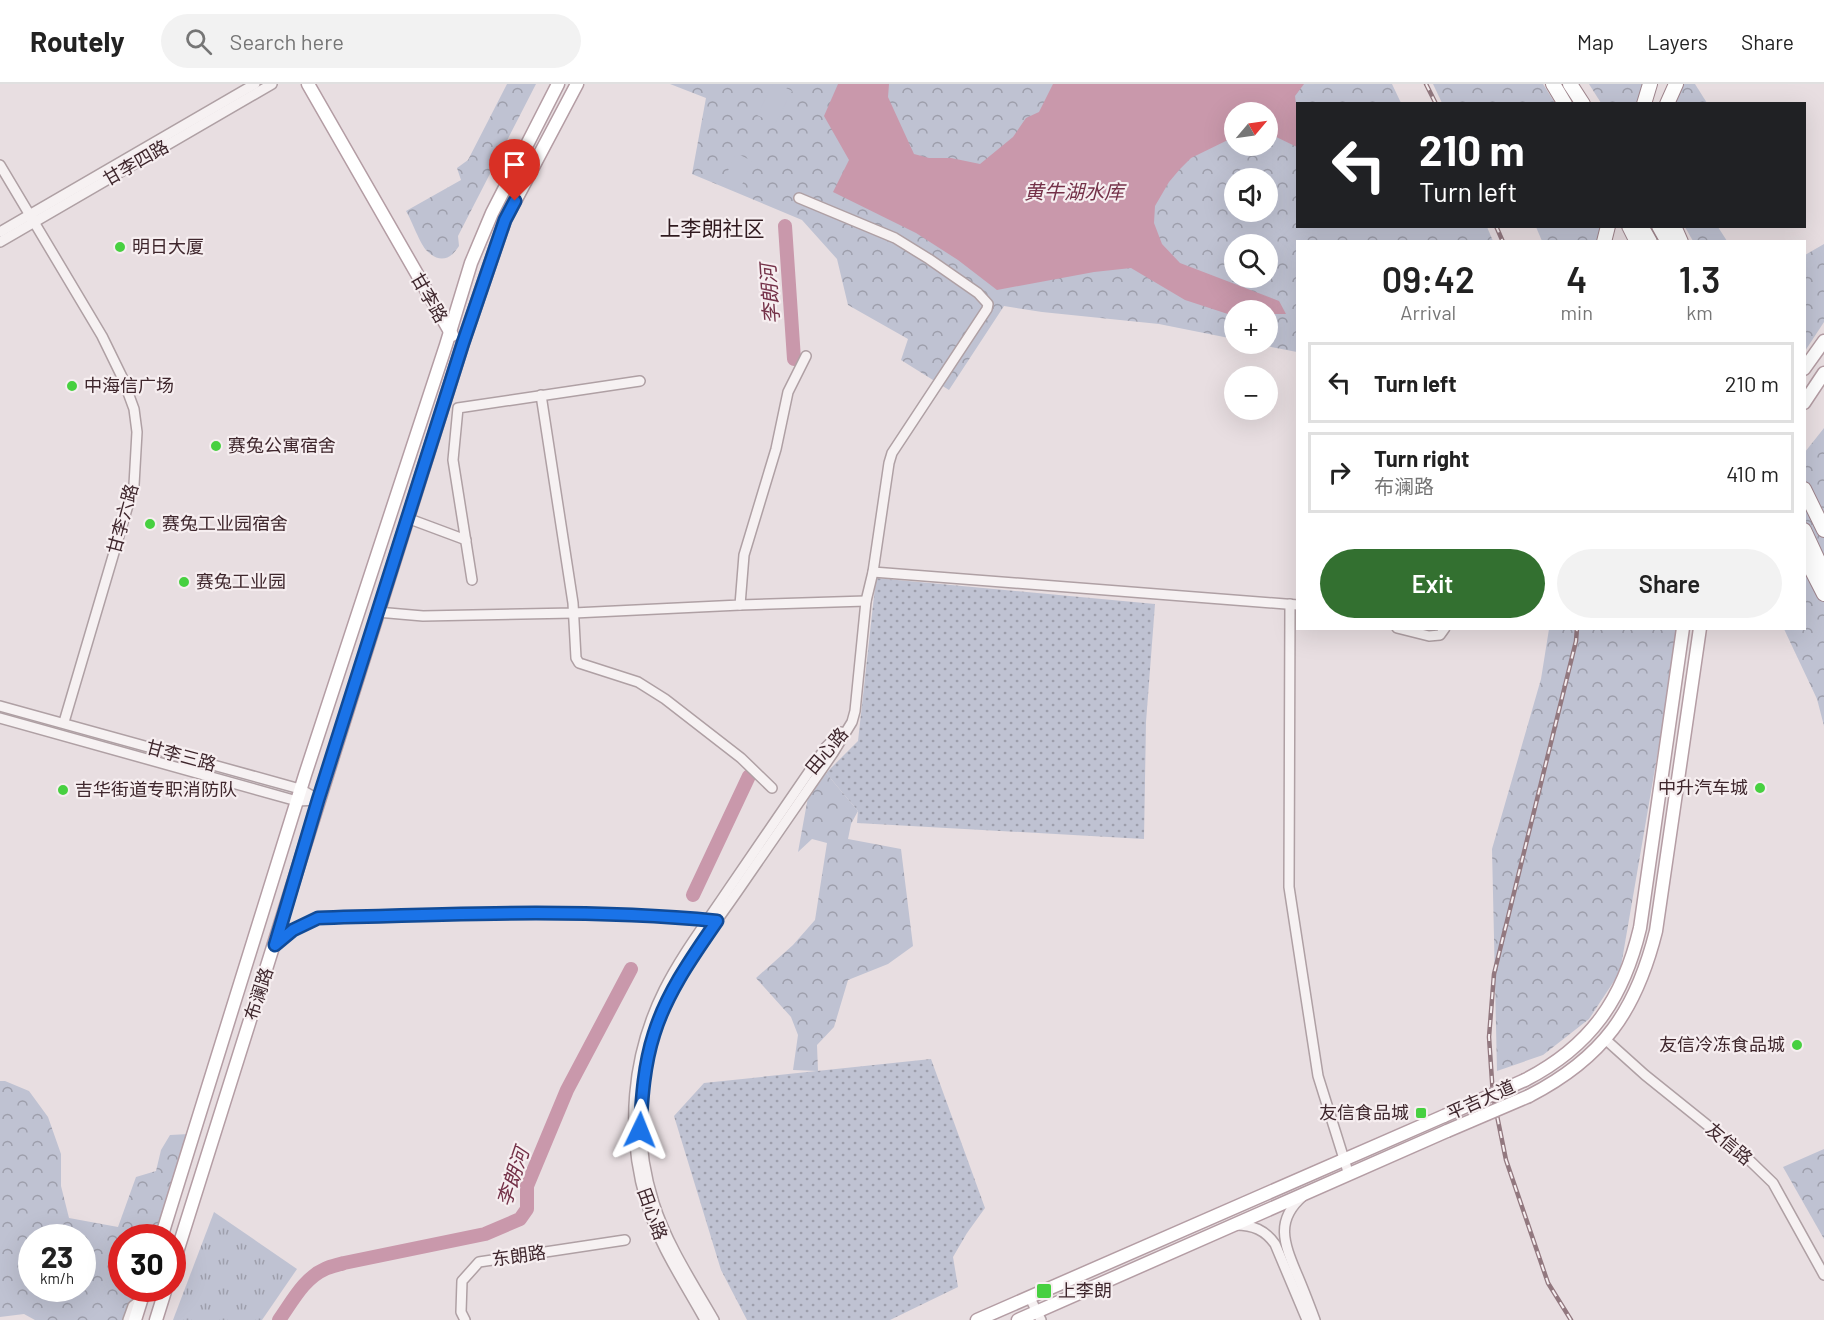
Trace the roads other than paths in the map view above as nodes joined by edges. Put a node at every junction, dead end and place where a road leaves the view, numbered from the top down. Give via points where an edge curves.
1 (255, 84) edge
2 (272, 84) edge
3 (308, 84) edge
4 (317, 84) edge
5 (558, 84) edge
6 (577, 84) edge
7 (1552, 84) edge
8 (1570, 84) edge
9 (1650, 84) edge
10 (1656, 84) edge
11 (1676, 84) edge
12 (1562, 102) edge
13 (1581, 102) edge
14 (1645, 102) edge
15 (1651, 102) edge
16 (1668, 102) edge
17 (0, 165) edge
18 (799, 198) dead end
19 (32, 218) junction
20 (0, 232) edge
21 (0, 242) edge
22 (451, 329) junction
23 (1824, 341) edge
24 (463, 343) junction
25 (806, 356) dead end
26 (1806, 366) edge
27 (1824, 373) edge
28 (640, 381) dead end
29 (541, 395) junction
30 (1806, 401) edge
31 (1806, 493) edge
32 (407, 518) junction
33 (1824, 530) edge
34 (1806, 534) edge
35 (466, 540) junction
36 (1806, 559) edge
37 (873, 572) junction
38 (1824, 573) edge
39 (472, 580) dead end
40 (1824, 594) edge
41 (866, 601) junction
42 (1294, 604) edge
43 (740, 605) junction
44 (377, 612) junction
45 (573, 613) junction
46 (1404, 630) edge
47 (1444, 630) edge
48 (1683, 630) edge
49 (1700, 630) edge
50 (0, 706) edge
51 (0, 718) edge
52 (64, 722) dead end
53 (772, 788) dead end
54 (299, 795) junction
55 (318, 800) junction
56 (713, 920) junction
57 (275, 945) junction
58 (1607, 1037) junction
59 (1343, 1160) junction
60 (1348, 1175) junction
61 (1304, 1195) junction
62 (165, 1224) edge
63 (186, 1224) edge
64 (1236, 1226) junction
65 (625, 1240) dead end
66 (1824, 1262) edge
67 (1824, 1275) edge
68 (1030, 1298) junction
69 (137, 1302) edge
70 (141, 1302) edge
71 (162, 1302) edge
72 (1039, 1316) edge
73 (128, 1320) edge
74 (135, 1320) edge
75 (156, 1320) edge
76 (465, 1320) edge
77 (705, 1320) edge
78 (714, 1320) edge
79 (977, 1320) edge
80 (1018, 1320) edge
81 (1307, 1320) edge
82 (1315, 1320) edge

1 - 19 street, 甘李四路
2 - 19 street, 甘李四路
3 - 22 main road, 甘李路
4 - 22 main road, 甘李路
5 - 22 main road, 布澜路 via 484,231
6 - 24 main road, 布澜路 via 505,220
7 - 12 highway
8 - 13 highway
9 - 14 highway
10 - 15 highway
11 - 16 highway
17 - 19 street, 甘李六路
18 - 37 street via 896,238 978,293 988,304 892,453
19 - 20 street, 甘李四路
19 - 21 street, 甘李四路
19 - 52 street, 甘李六路 via 102,336 134,409 137,432 134,485
22 - 24 main road, 甘李路
22 - 54 main road, 布澜路
23 - 26 main road
24 - 32 main road, 布澜路
25 - 43 street via 788,392 776,449 744,555
27 - 30 main road
28 - 29 street
29 - 35 street via 458,408 453,460
29 - 45 street
31 - 33 highway
32 - 35 street
32 - 44 main road, 布澜路
34 - 38 highway
35 - 39 street
36 - 40 highway
37 - 41 street
37 - 42 street
41 - 43 street
41 - 56 street, 田心路 via 852,722 826,747
42 - 59 street via 1288,887 1318,1076
43 - 45 street
44 - 45 street via 423,616
44 - 55 main road, 布澜路
45 - 53 street via 579,663 638,682 656,693 741,758
46 - 47 street via 1429,636 1440,635
48 - 59 main road, 平吉大道, bridge via 1640,928 1624,978 1600,1021 1567,1055 1547,1069
49 - 58 main road, 平吉大道 via 1656,931 1638,985
50 - 54 street, 甘李三路
51 - 54 street, 甘李三路
54 - 55 street, 甘李三路
54 - 62 main road, 布澜路
55 - 57 main road, 布澜路
56 - 57 street via 534,913 318,918 293,930
56 - 77 street, 田心路 via 678,965 654,1012 640,1053 633,1103 636,1152 646,1204
56 - 78 street, 田心路 via 654,1033 644,1077 640,1130 647,1176 661,1223
57 - 63 main road, 布澜路
58 - 60 main road, 平吉大道, bridge via 1555,1083
58 - 66 street, 友信路 via 1746,1149 1777,1179
58 - 67 street, 友信路 via 1645,1075 1773,1183
59 - 60 street
59 - 68 main road, 平吉大道
60 - 61 main road, 平吉大道
61 - 64 main road, 平吉大道
61 - 82 street via 1289,1211 1285,1241
64 - 72 main road, 平吉大道
64 - 81 street via 1245,1225 1269,1236 1281,1254
65 - 76 street, 东朗路 via 479,1262 462,1281 461,1312
68 - 72 street
68 - 79 main road, 平吉大道
69 - 73 street
70 - 74 main road
71 - 75 main road
72 - 80 main road, 平吉大道

